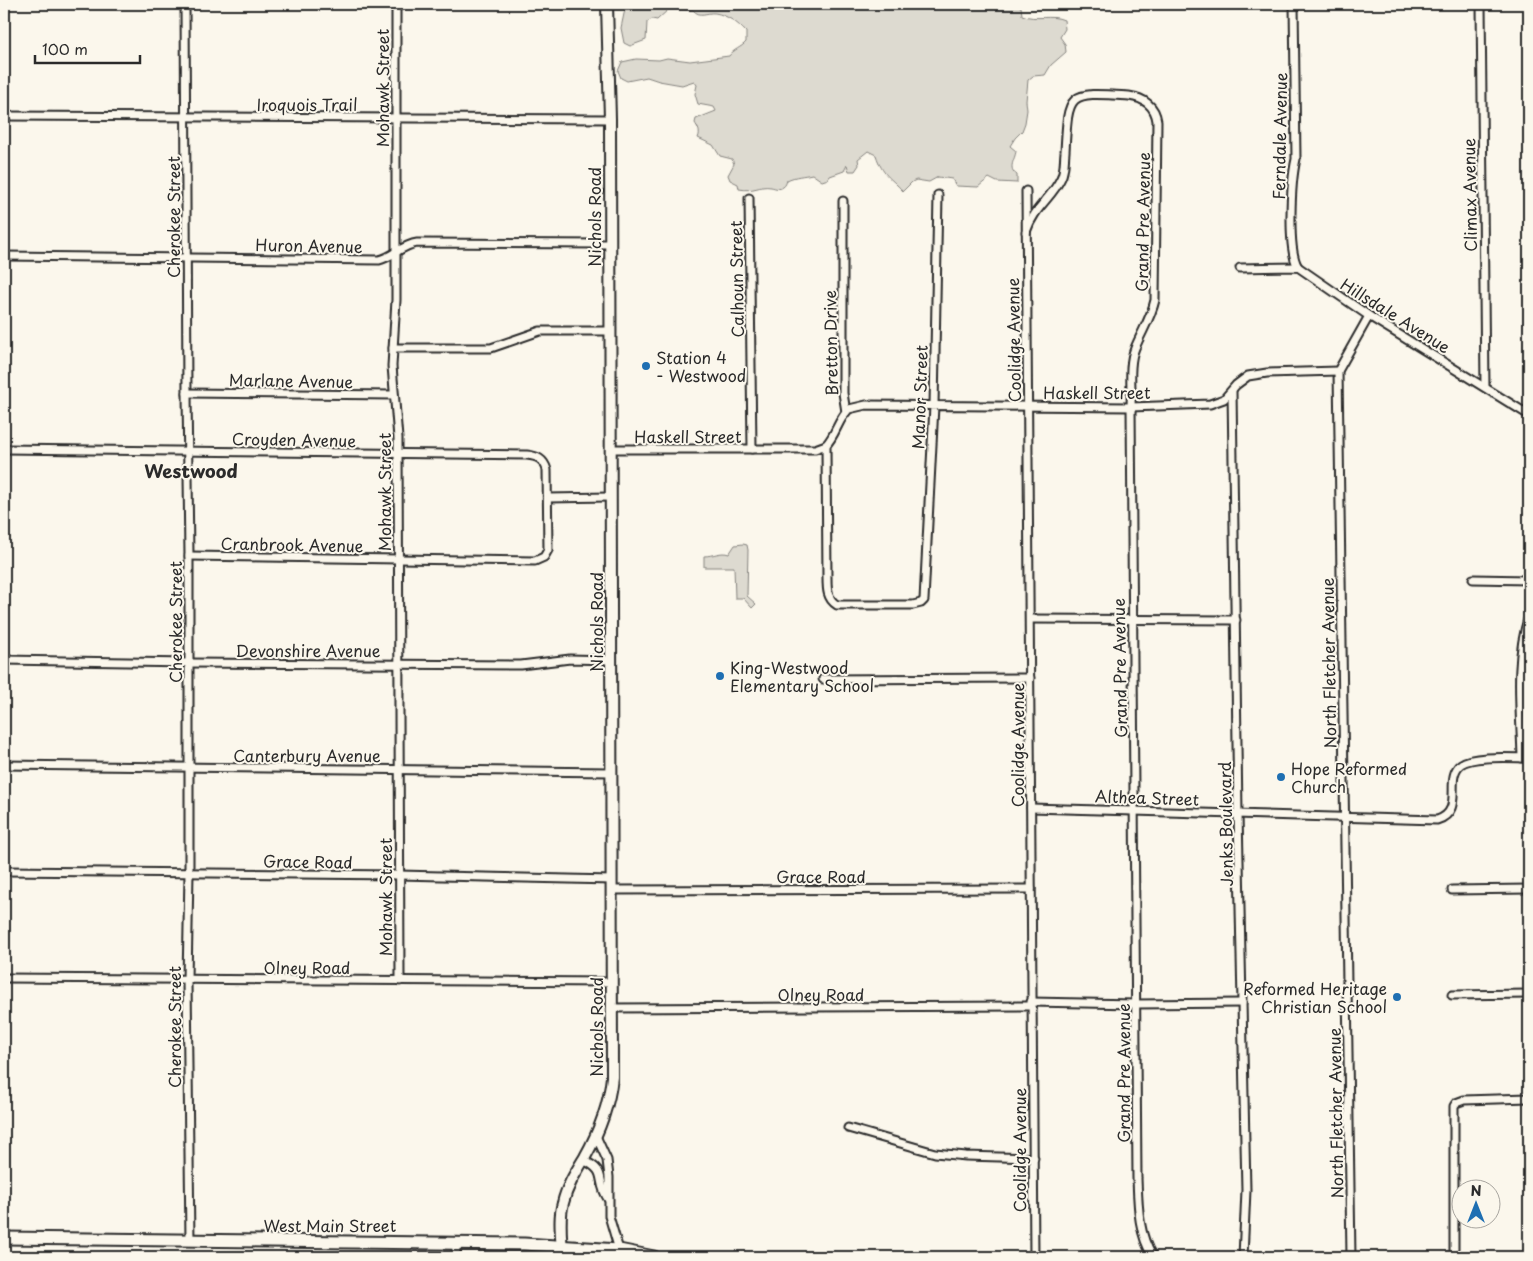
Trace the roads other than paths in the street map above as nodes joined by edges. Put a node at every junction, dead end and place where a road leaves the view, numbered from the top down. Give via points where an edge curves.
1 (185, 4) edge
2 (396, 4) edge
3 (607, 4) edge
4 (1294, 4) edge
5 (1481, 4) edge
6 (4, 116) edge
7 (186, 117) junction
8 (396, 118) junction
9 (610, 119) junction
10 (1026, 191) dead end
11 (938, 195) dead end
12 (749, 198) dead end
13 (843, 201) dead end
14 (1026, 232) junction
15 (609, 244) junction
16 (395, 253) junction
17 (4, 256) edge
18 (187, 257) junction
19 (1240, 268) dead end
20 (1298, 268) junction
21 (1369, 316) junction
22 (610, 331) junction
23 (393, 348) junction
24 (1338, 371) junction
25 (1485, 387) junction
26 (1232, 391) junction
27 (187, 393) junction
28 (394, 395) junction
29 (934, 406) junction
30 (1028, 406) junction
31 (1131, 407) junction
32 (846, 412) junction
33 (1529, 415) edge
34 (826, 445) junction
35 (4, 449) edge
36 (610, 449) junction
37 (752, 449) junction
38 (188, 450) junction
39 (398, 455) junction
40 (548, 498) junction
41 (610, 498) junction
42 (190, 556) junction
43 (398, 560) junction
44 (1473, 579) dead end
45 (1529, 580) edge
46 (1529, 616) edge
47 (1030, 619) junction
48 (1132, 619) junction
49 (1236, 620) junction
50 (4, 660) edge
51 (611, 660) junction
52 (189, 663) junction
53 (399, 663) junction
54 (1030, 678) junction
55 (823, 679) dead end
56 (1525, 758) edge
57 (4, 765) edge
58 (189, 768) junction
59 (398, 770) junction
60 (611, 772) junction
61 (1031, 808) junction
62 (1134, 810) junction
63 (1238, 814) junction
64 (1344, 818) junction
65 (4, 871) edge
66 (189, 873) junction
67 (399, 875) junction
68 (612, 885) junction
69 (1529, 889) edge
70 (1031, 890) junction
71 (1452, 890) dead end
72 (4, 978) edge
73 (187, 980) junction
74 (400, 981) junction
75 (611, 982) junction
76 (1529, 994) edge
77 (1452, 995) dead end
78 (1242, 1003) junction
79 (1031, 1004) junction
80 (1136, 1004) junction
81 (611, 1008) junction
82 (1529, 1098) edge
83 (848, 1128) dead end
84 (596, 1136) junction
85 (1034, 1158) junction
86 (583, 1160) junction
87 (608, 1199) junction
88 (4, 1238) edge
89 (190, 1241) junction
90 (456, 1242) junction
91 (619, 1250) junction
92 (562, 1251) edge
93 (456, 1257) edge
94 (654, 1257) edge
95 (1034, 1257) edge
96 (1153, 1257) edge
97 (1243, 1257) edge
98 (1351, 1257) edge
99 (1454, 1257) edge

1 - 7 street, Cherokee Street
2 - 8 street, Mohawk Street
3 - 9 street, Nichols Road
4 - 20 street, Ferndale Avenue via 1296,159 1292,176 1292,250
5 - 25 street, Climax Avenue
6 - 7 street, Iroquois Trail
7 - 8 street, Iroquois Trail
7 - 18 street, Cherokee Street
8 - 9 street, Iroquois Trail
8 - 16 street, Mohawk Street
9 - 15 street, Nichols Road
10 - 14 street, Coolidge Avenue
11 - 29 street, Manor Street
12 - 37 street, Calhoun Street
13 - 32 street, Bretton Drive via 843,393
14 - 30 street, Coolidge Avenue
14 - 31 street, Grand Pre Avenue via 1032,216 1062,177 1067,116 1072,101 1082,95 1129,96 1150,105 1157,122 1155,300 1132,360
15 - 16 street, Huron Avenue via 425,243 406,246
15 - 22 street, Nichols Road
16 - 18 street, Huron Avenue via 379,260
16 - 23 street, Mohawk Street
17 - 18 street, Huron Avenue
18 - 27 street, Cherokee Street
19 - 20 street
20 - 21 street, Hillsdale Avenue
21 - 24 street
21 - 25 street, Hillsdale Avenue
22 - 23 street via 540,331 491,348
22 - 36 street, Nichols Road
23 - 28 street, Mohawk Street
24 - 26 street, Haskell Street via 1257,374 1242,380
24 - 64 street, North Fletcher Avenue
25 - 33 street, Hillsdale Avenue
26 - 31 street, Haskell Street via 1224,399 1210,404
26 - 49 street, Jenks Boulevard
27 - 28 street, Marlane Avenue
27 - 38 street, Cherokee Street
28 - 39 street, Mohawk Street
29 - 30 street, Haskell Street
29 - 32 street, Haskell Street via 859,405
29 - 34 street, Manor Street via 922,603 842,606 830,598
30 - 31 street, Haskell Street
30 - 47 street, Coolidge Avenue
31 - 48 street, Grand Pre Avenue
32 - 34 street, Bretton Drive via 832,440
34 - 37 street, Haskell Street via 815,449
35 - 38 street, Croyden Avenue
36 - 37 street, Haskell Street
36 - 41 street, Nichols Road
38 - 39 street, Croyden Avenue
38 - 42 street, Cherokee Street
39 - 40 street, Croyden Avenue via 532,456 546,465
39 - 43 street, Mohawk Street
40 - 41 street
40 - 43 street, Cranbrook Avenue via 548,550 540,559
41 - 51 street, Nichols Road
42 - 43 street, Cranbrook Avenue
42 - 52 street, Cherokee Street
43 - 53 street, Mohawk Street
44 - 45 street
46 - 56 street via 1520,666
47 - 48 street
47 - 54 street, Coolidge Avenue
48 - 49 street
48 - 62 street, Grand Pre Avenue
49 - 63 street, Jenks Boulevard
50 - 52 street, Devonshire Avenue
51 - 53 street, Devonshire Avenue via 570,659 521,665
51 - 60 street, Nichols Road
52 - 53 street, Devonshire Avenue
52 - 58 street, Cherokee Street
53 - 59 street, Mohawk Street
54 - 55 street
54 - 61 street, Coolidge Avenue
56 - 64 street, Althea Street via 1474,760 1461,764 1455,775 1451,811 1442,818 1426,821
57 - 58 street, Canterbury Avenue
58 - 59 street, Canterbury Avenue
58 - 66 street, Cherokee Street
59 - 60 street, Canterbury Avenue
59 - 67 street, Mohawk Street
60 - 68 street, Nichols Road
61 - 62 street, Althea Street
61 - 70 street, Coolidge Avenue
62 - 63 street, Althea Street
62 - 80 street, Grand Pre Avenue
63 - 64 street, Althea Street
63 - 78 street, Jenks Boulevard
64 - 98 street, North Fletcher Avenue
65 - 66 street, Grace Road
66 - 67 street, Grace Road
66 - 73 street, Cherokee Street
67 - 68 street, Grace Road
67 - 74 street, Mohawk Street
68 - 70 street, Grace Road
68 - 75 street, Nichols Road
69 - 71 street
70 - 79 street, Coolidge Avenue
72 - 73 street, Olney Road
73 - 74 street, Olney Road
73 - 89 street, Cherokee Street
74 - 75 street, Olney Road
75 - 81 street, Nichols Road
76 - 77 street
78 - 80 street, Olney Road
78 - 97 street, Jenks Boulevard via 1246,1190
79 - 80 street, Olney Road
79 - 81 street, Olney Road
79 - 85 street, Coolidge Avenue
80 - 96 street, Grand Pre Avenue via 1138,1197 1145,1242
81 - 84 street, Nichols Road via 611,1088
82 - 99 street via 1464,1100 1454,1106
83 - 85 street via 942,1154
84 - 86 street, Nichols Road
84 - 87 street via 607,1160
85 - 95 street, Coolidge Avenue
86 - 87 street via 599,1171
86 - 92 street, Nichols Road via 565,1195 561,1214
87 - 91 street via 611,1227
88 - 89 main road, West Main Street
89 - 90 main road, West Main Street
90 - 92 main road, West Main Street
90 - 93 street
91 - 92 main road, West Main Street
91 - 94 main road, West Main Street

